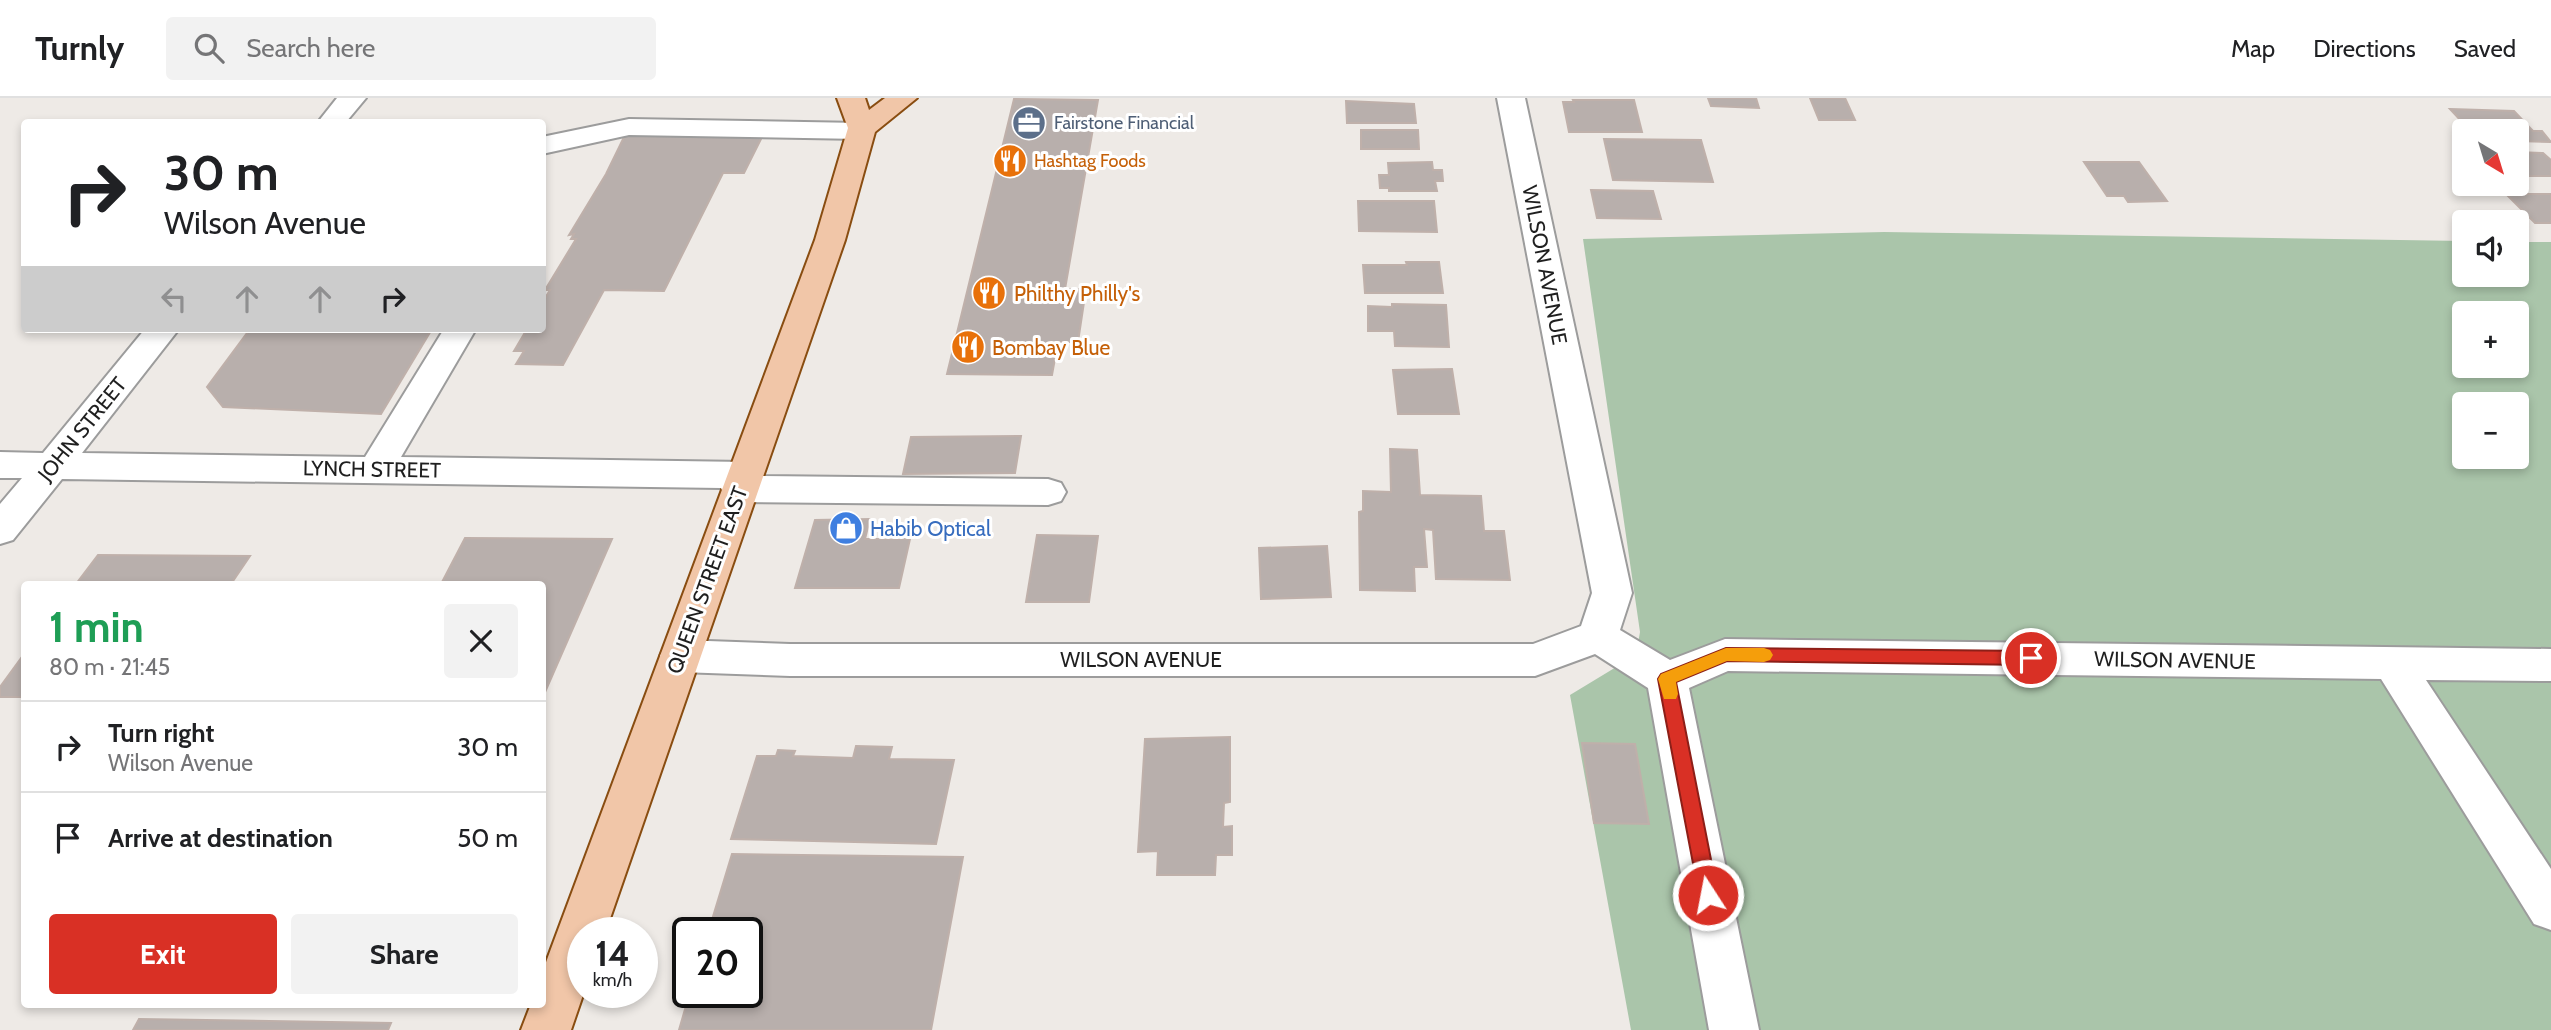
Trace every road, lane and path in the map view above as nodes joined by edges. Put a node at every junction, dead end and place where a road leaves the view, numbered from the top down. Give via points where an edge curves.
1 (352, 98) edge
2 (851, 98) edge
3 (904, 98) edge
4 (1511, 98) edge
5 (334, 119) edge
6 (862, 129) junction
7 (546, 145) edge
8 (160, 333) edge
9 (458, 333) edge
10 (54, 464) junction
11 (0, 465) edge
12 (376, 469) junction
13 (742, 482) junction
14 (1048, 492) dead end
15 (0, 530) edge
16 (1598, 636) junction
17 (680, 656) junction
18 (2392, 662) junction
19 (2551, 665) edge
20 (1667, 679) junction
21 (2551, 909) edge
22 (546, 1030) edge
23 (1734, 1030) edge

1 - 5 street
2 - 6 main road
3 - 6 main road
4 - 16 street, WILSON AVENUE via 1612,593
6 - 7 street via 629,127
6 - 13 main road, QUEEN STREET EAST via 830,240
8 - 10 street, JOHN STREET
9 - 12 street
10 - 11 street, LYNCH STREET
10 - 12 street, LYNCH STREET
10 - 15 street, JOHN STREET
12 - 13 street, LYNCH STREET
13 - 14 street, LYNCH STREET
13 - 17 main road, QUEEN STREET EAST
16 - 17 street, WILSON AVENUE via 1535,660
16 - 20 street
17 - 22 main road, QUEEN STREET EAST
18 - 19 street, WILSON AVENUE
18 - 20 street, WILSON AVENUE via 1726,655
18 - 21 street
20 - 23 street

